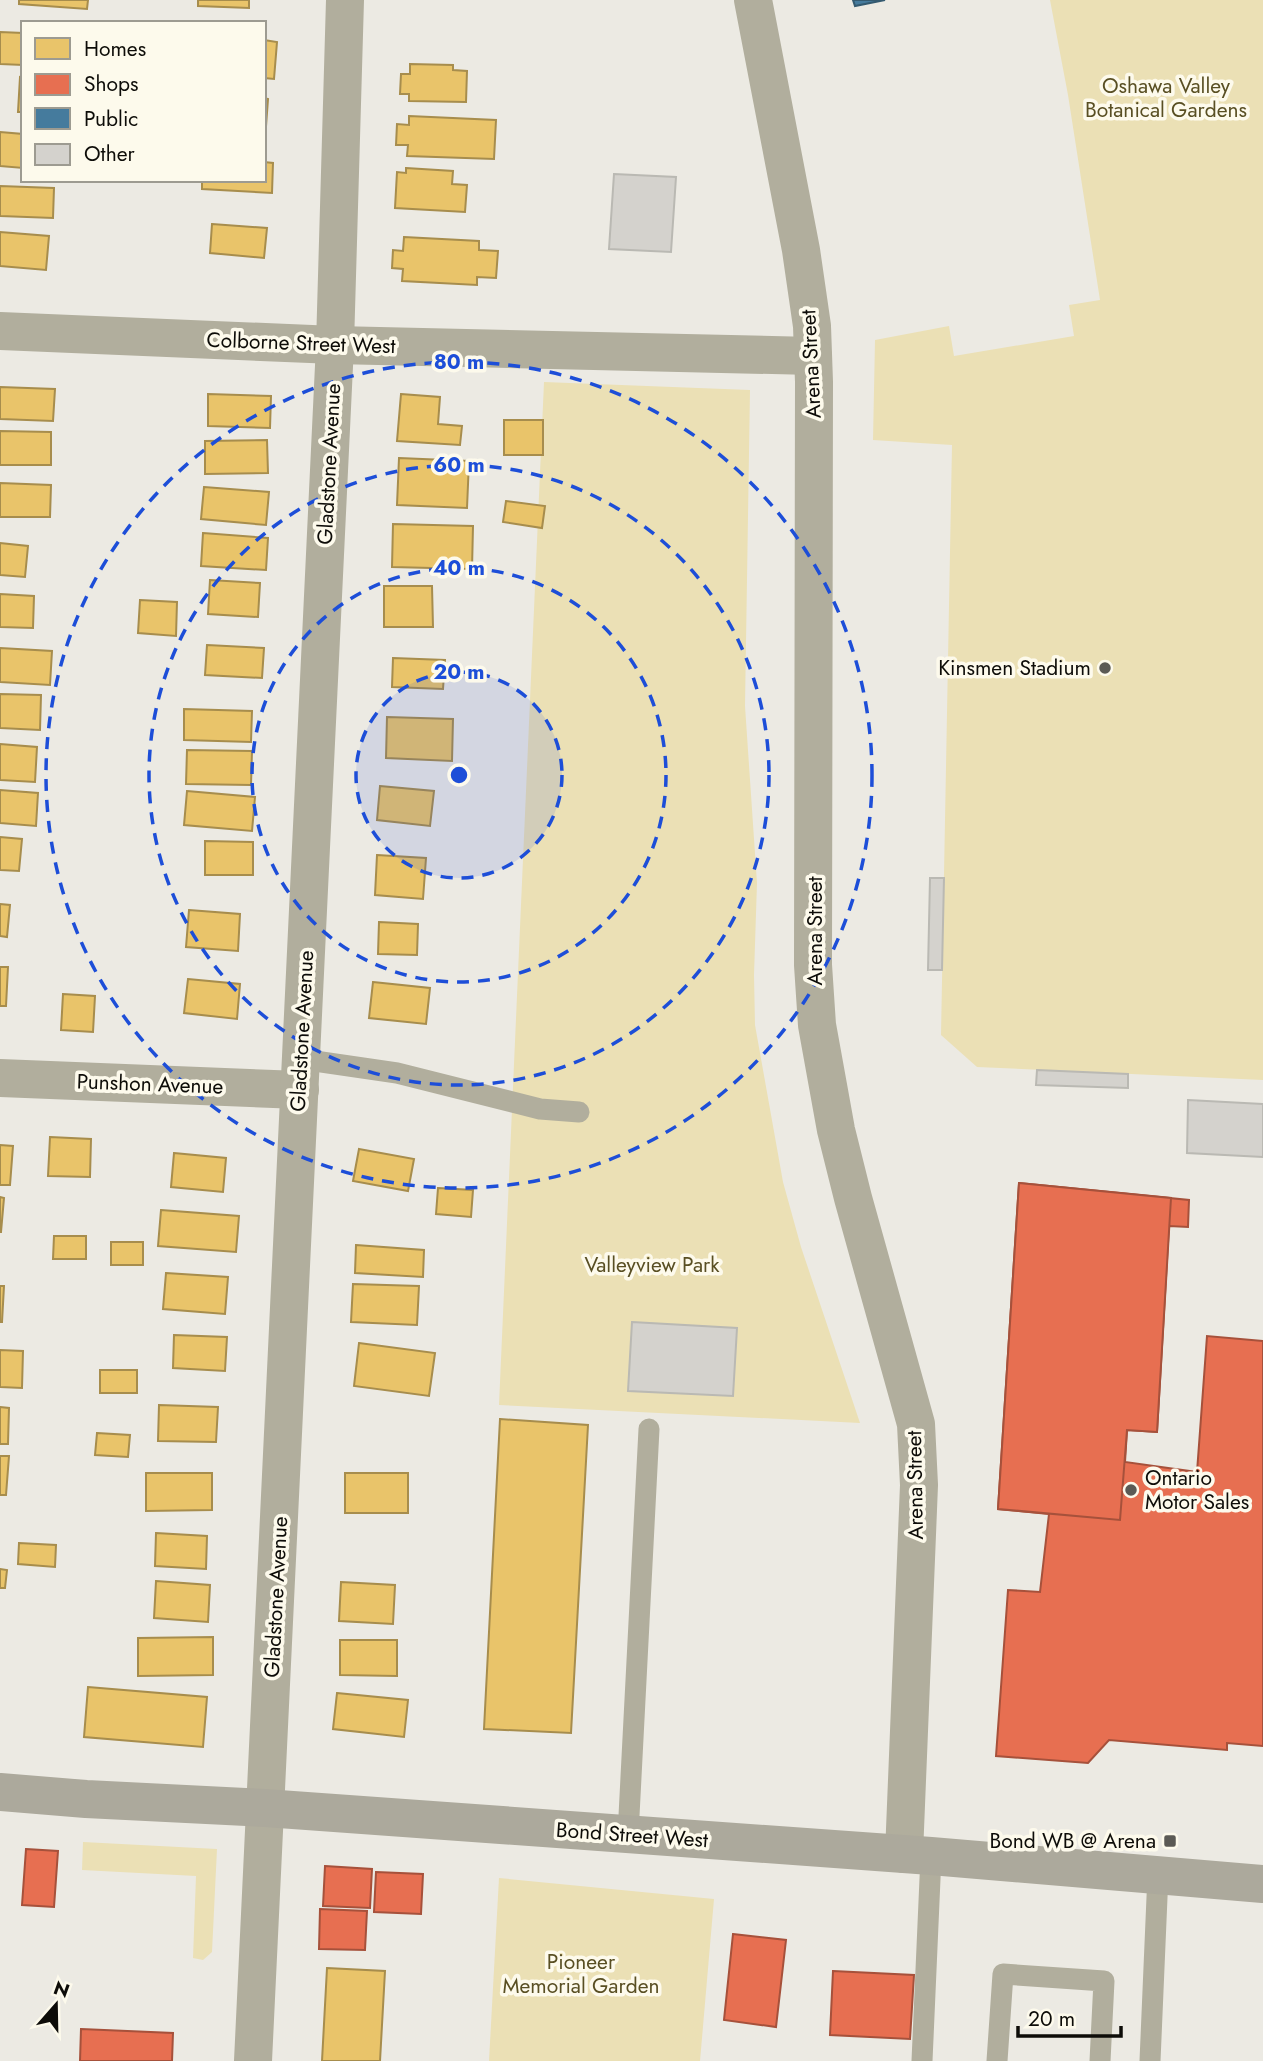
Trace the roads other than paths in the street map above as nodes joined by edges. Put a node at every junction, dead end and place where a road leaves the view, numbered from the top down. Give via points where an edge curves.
1 (345, 0) edge
2 (753, 0) edge
3 (0, 331) edge
4 (335, 345) junction
5 (813, 356) junction
6 (300, 1075) junction
7 (0, 1078) edge
8 (579, 1112) dead end
9 (649, 1429) dead end
10 (0, 1792) edge
11 (265, 1808) junction
12 (628, 1835) junction
13 (917, 1855) junction
14 (1158, 1874) junction
15 (1263, 1884) edge
16 (253, 2061) edge
17 (922, 2061) edge
18 (997, 2061) edge
19 (1100, 2061) edge
20 (1150, 2061) edge

1 - 4 street, Gladstone Avenue
2 - 5 street, Arena Street via 802,250
3 - 4 street, Colborne Street West
4 - 5 street, Colborne Street West
4 - 6 street, Gladstone Avenue
5 - 13 street, Arena Street via 813,965 817,1025 836,1130 916,1424
6 - 7 street, Punshon Avenue
6 - 8 lane via 397,1073 540,1109
6 - 11 street, Gladstone Avenue
9 - 12 lane
10 - 11 main road, Bond Street West
11 - 12 main road, Bond Street West
11 - 16 street, Gladstone Avenue
12 - 13 main road, Bond Street West
13 - 14 main road, Bond Street West
13 - 17 lane
14 - 15 main road, Bond Street West
14 - 20 lane
18 - 19 lane via 1003,1973 1104,1981

